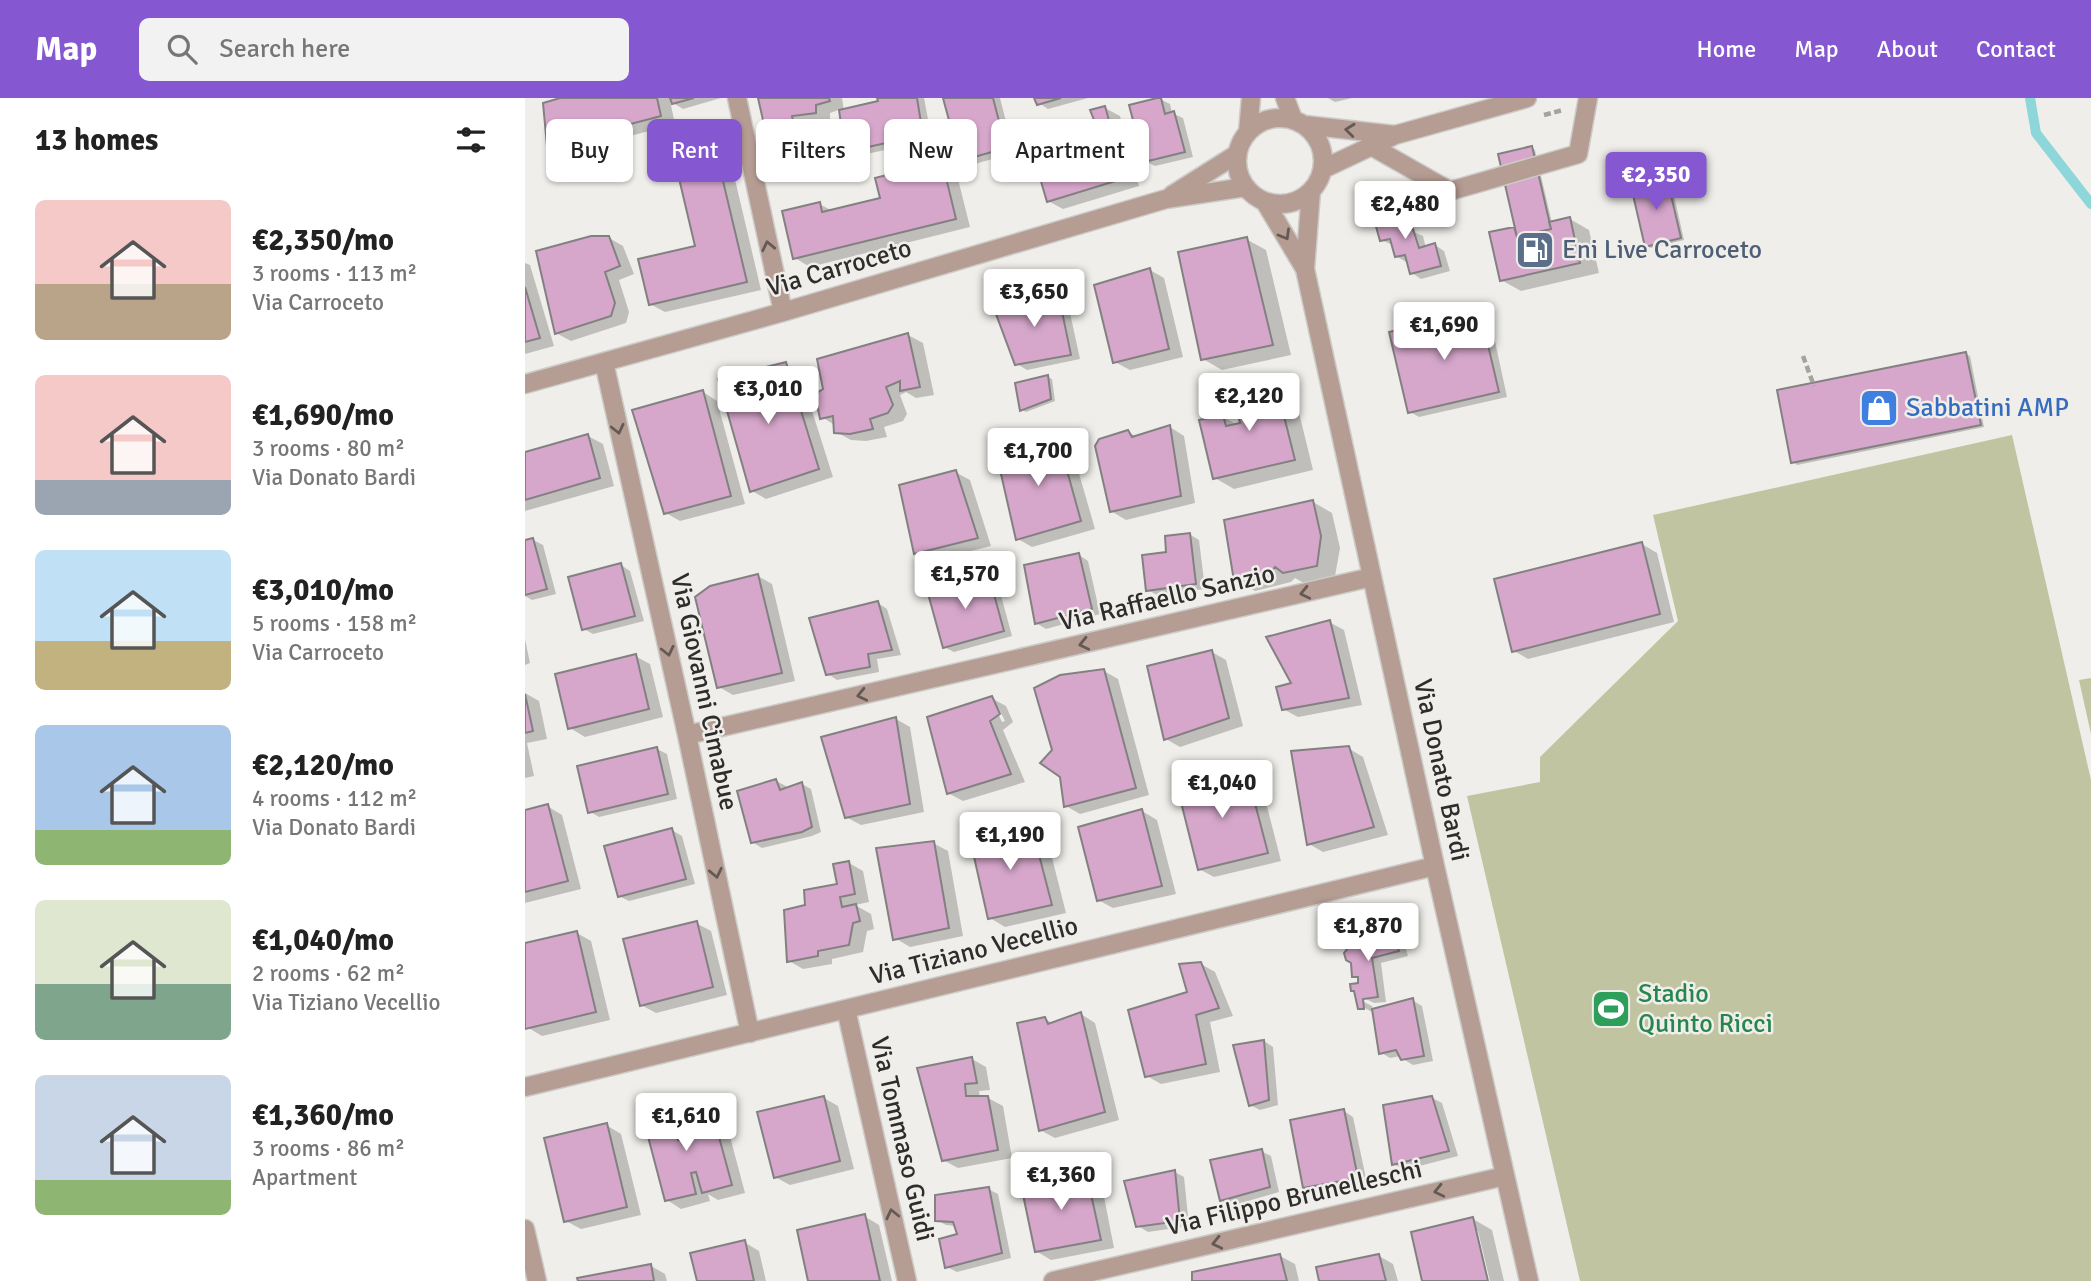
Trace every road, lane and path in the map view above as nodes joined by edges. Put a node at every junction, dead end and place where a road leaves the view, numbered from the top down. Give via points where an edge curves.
1 (737, 98) edge
2 (1251, 98) edge
3 (1285, 98) edge
4 (1527, 98) edge
5 (1588, 98) edge
6 (1299, 122) junction
7 (1248, 132) junction
8 (1395, 135) junction
9 (1371, 146) junction
10 (1237, 154) junction
11 (1323, 169) junction
12 (1246, 187) junction
13 (1311, 191) junction
14 (1166, 199) junction
15 (1265, 202) junction
16 (1305, 269) junction
17 (782, 312) junction
18 (1803, 356) dead end
19 (604, 362) junction
20 (525, 384) edge
21 (1814, 386) dead end
22 (1372, 577) junction
23 (687, 735) junction
24 (1435, 866) junction
25 (846, 1009) junction
26 (750, 1033) junction
27 (525, 1087) edge
28 (1505, 1176) junction
29 (525, 1229) edge
30 (537, 1281) edge
31 (907, 1281) edge
32 (1053, 1281) edge
33 (1529, 1281) edge

17 -> 1 street
2 - 7 street
3 - 6 street
4 - 8 street
5 - 9 street via 1578,154 1450,191
6 - 7 street via 1268,119
8 -> 6 street
6 - 11 street via 1320,144
7 - 10 street
8 - 9 street
9 - 11 street
10 - 12 street
10 - 14 street, Via Carroceto
11 - 13 street
12 - 14 street, Via Carroceto
12 - 15 street
13 - 15 street via 1289,203
13 - 16 street, Via Donato Bardi
14 - 17 street, Via Carroceto
15 -> 16 street, Via Donato Bardi
16 - 22 street, Via Donato Bardi
17 - 19 street, Via Carroceto
18 - 21 path
19 - 20 street, Via Carroceto
19 -> 23 street, Via Giovanni Cimabue
22 -> 23 street, Via Raffaello Sanzio
22 - 24 street, Via Donato Bardi
23 -> 26 street, Via Giovanni Cimabue
24 - 25 street, Via Tiziano Vecellio
24 - 28 street, Via Donato Bardi
25 - 26 street, Via Tiziano Vecellio
31 -> 25 street, Via Tommaso Guidi
26 - 27 street, Via Tiziano Vecellio
28 -> 32 street, Via Filippo Brunelleschi
28 - 33 street, Via Donato Bardi
29 - 30 street

